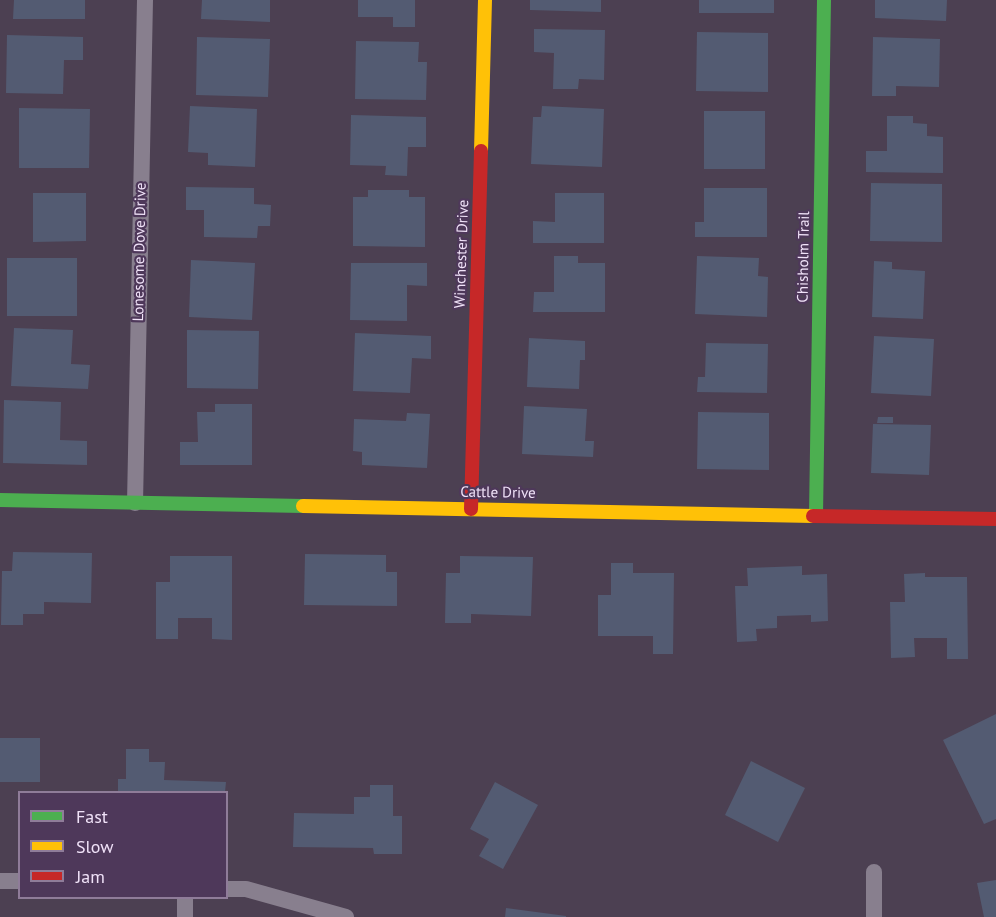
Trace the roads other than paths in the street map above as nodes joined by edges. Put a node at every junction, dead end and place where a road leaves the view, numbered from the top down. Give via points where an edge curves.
1 (145, 0) edge
2 (485, 0) edge
3 (824, 0) edge
4 (0, 500) edge
5 (135, 503) junction
6 (471, 509) junction
7 (816, 515) junction
8 (996, 519) edge
9 (874, 872) dead end
10 (0, 881) edge
11 (18, 882) edge
12 (228, 889) edge
13 (185, 899) edge
14 (185, 917) edge
15 (346, 917) edge
16 (874, 917) edge

1 - 5 street, Lonesome Dove Drive
2 - 6 street, Winchester Drive
3 - 7 street, Chisholm Trail
4 - 5 street, Cattle Drive
5 - 6 street, Cattle Drive
6 - 7 street, Cattle Drive
7 - 8 street, Cattle Drive
9 - 16 street
10 - 11 street
12 - 15 street via 246,889
13 - 14 street

